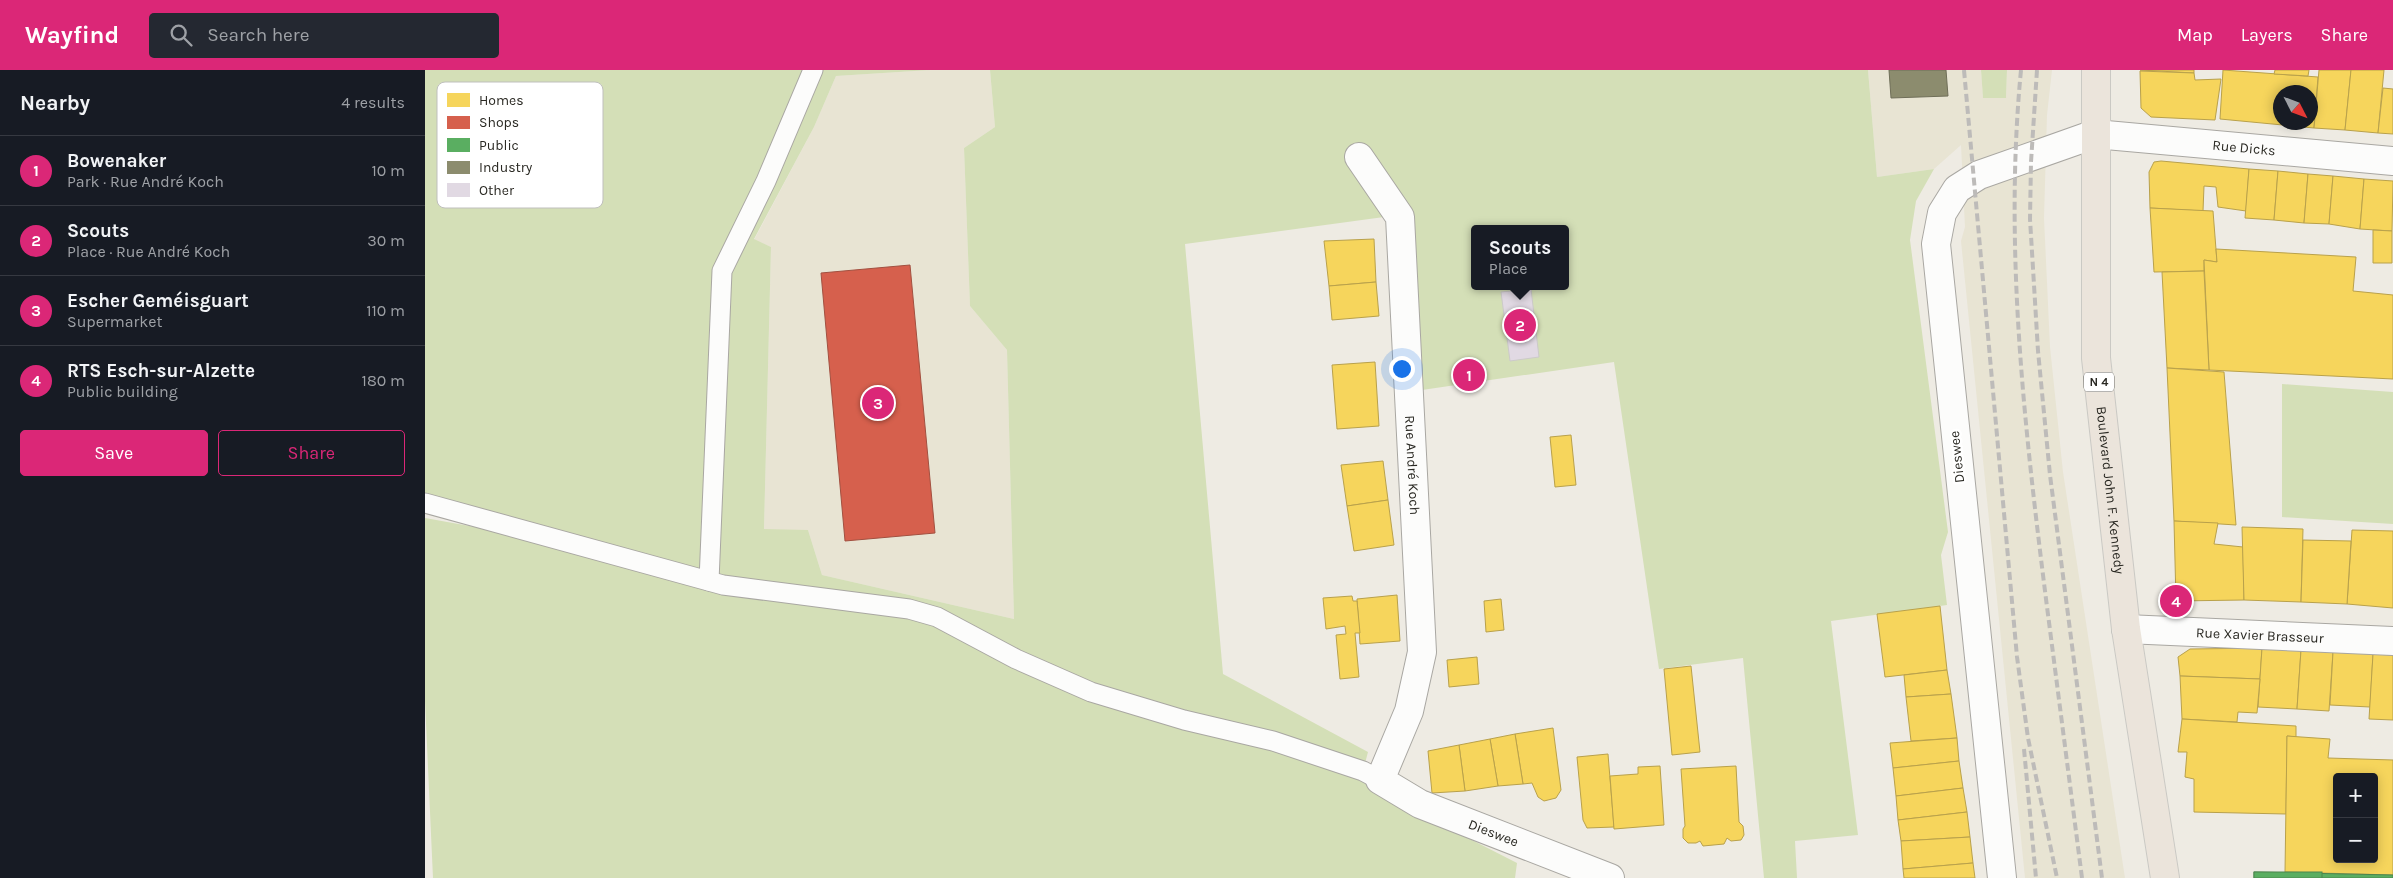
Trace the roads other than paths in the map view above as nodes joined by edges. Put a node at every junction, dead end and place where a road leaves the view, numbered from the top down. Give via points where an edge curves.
1 (813, 70) edge
2 (2096, 70) edge
3 (2095, 134) junction
4 (1359, 157) dead end
5 (2393, 161) edge
6 (425, 503) edge
7 (709, 581) junction
8 (2126, 629) junction
9 (2393, 642) edge
10 (1380, 780) junction
11 (1609, 878) edge
12 (2002, 878) edge
13 (2165, 878) edge

1 - 7 lane via 766,180 722,271
2 - 3 main road, Boulevard John F. Kennedy / N 4
3 - 5 street, Rue Dicks
3 - 8 main road, Boulevard John F. Kennedy / N 4 via 2096,358
3 - 12 street, Dieswee via 1979,175 1957,188 1942,214 1936,244
4 - 10 street, Rue André Koch via 1400,217 1422,652 1409,711
6 - 7 lane
7 - 10 lane via 909,609 937,617 1016,659 1091,692 1273,742 1363,771
8 - 9 street, Rue Xavier Brasseur
8 - 13 main road, Boulevard John F. Kennedy / N 4
10 - 11 street, Dieswee via 1420,804

